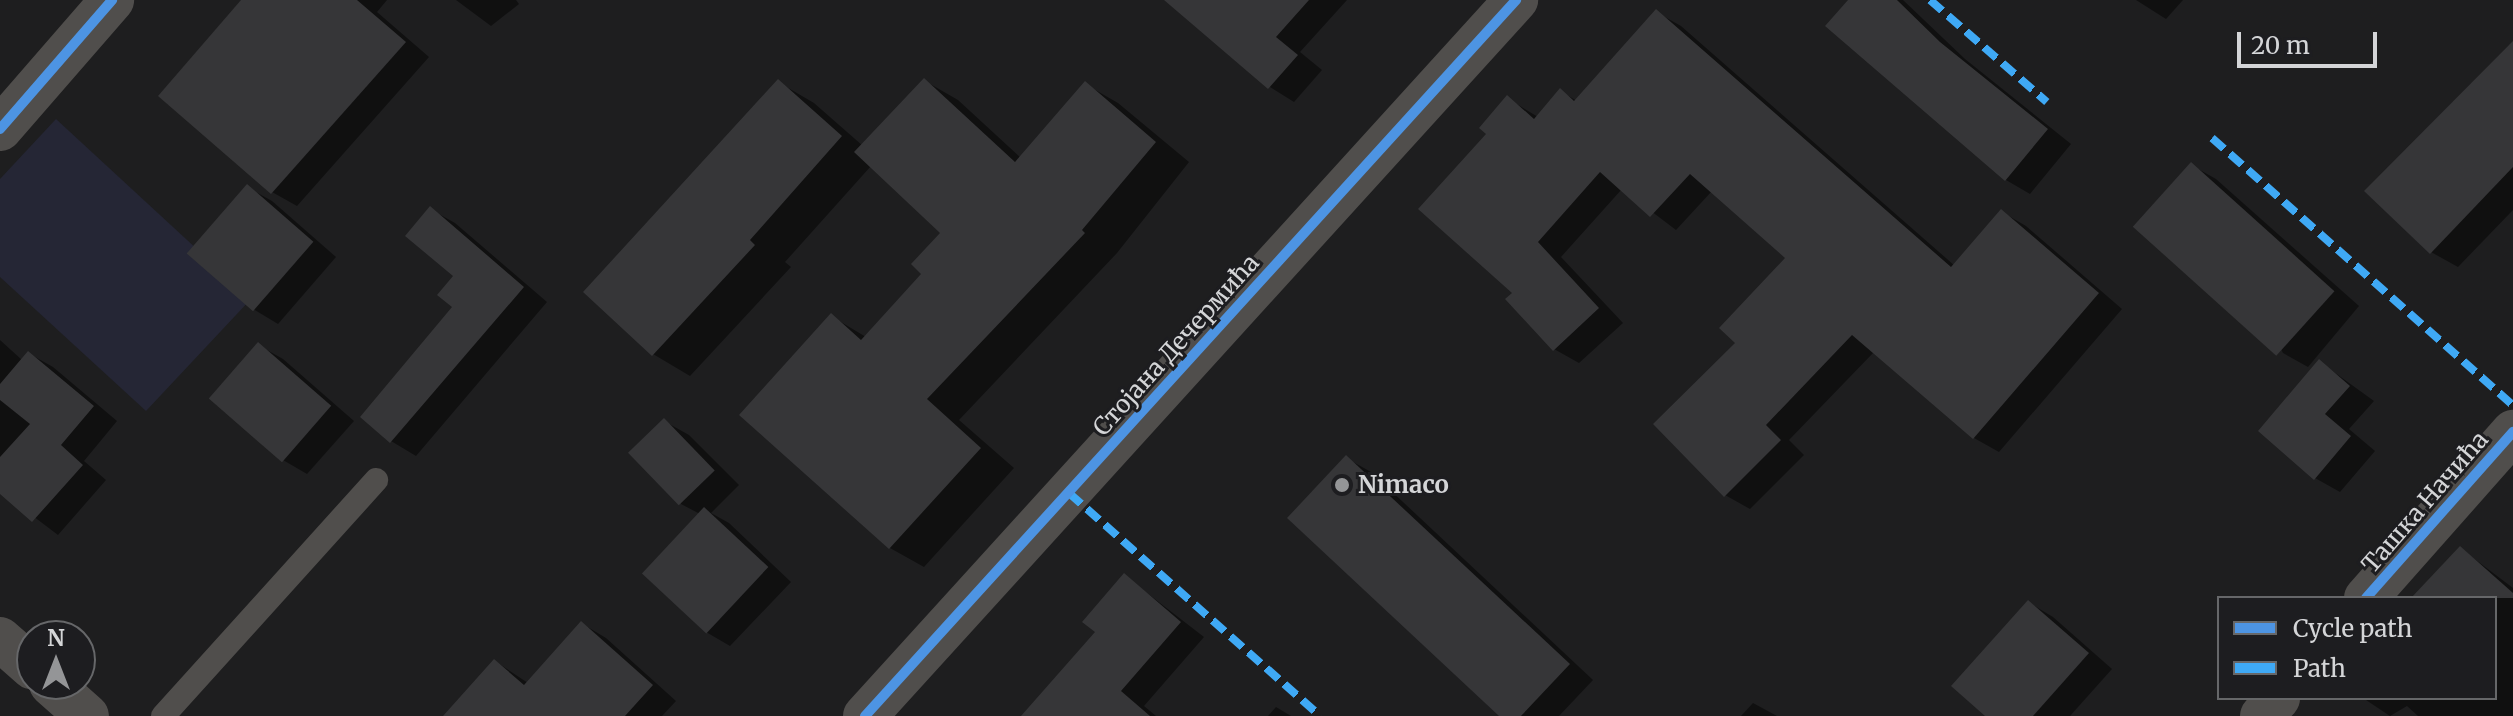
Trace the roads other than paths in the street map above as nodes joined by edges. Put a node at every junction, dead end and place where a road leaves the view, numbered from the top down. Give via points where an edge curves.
1 (112, 0) edge
2 (1516, 0) edge
3 (0, 129) edge
4 (2513, 432) edge
5 (376, 480) dead end
6 (2368, 596) edge
7 (0, 639) edge
8 (16, 653) edge
9 (69, 700) edge
10 (2276, 700) edge
11 (87, 716) edge
12 (163, 716) edge
13 (865, 716) edge
14 (2262, 716) edge

1 - 3 street
2 - 13 street, Стојана Дечермића
4 - 6 street, Ташка Начића
5 - 12 lane
7 - 8 street
9 - 11 street
10 - 14 street

